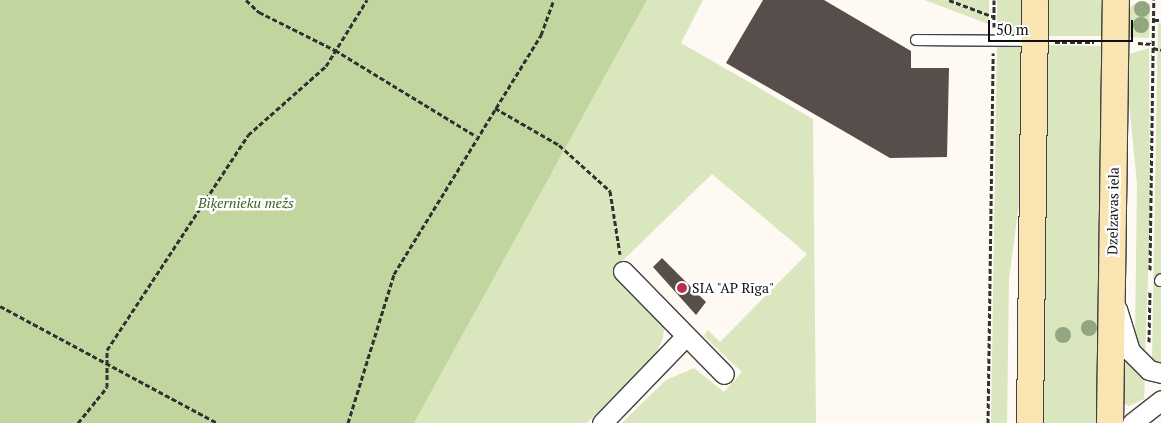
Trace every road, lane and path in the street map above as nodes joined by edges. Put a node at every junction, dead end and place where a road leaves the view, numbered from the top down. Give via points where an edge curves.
1 (246, 0) edge
2 (366, 0) edge
3 (554, 0) edge
4 (949, 0) edge
5 (994, 0) edge
6 (1035, 0) edge
7 (1116, 0) edge
8 (1154, 0) edge
9 (994, 17) junction
10 (1154, 20) junction
11 (1161, 20) edge
12 (916, 40) dead end
13 (994, 40) junction
14 (1035, 41) junction
15 (1153, 48) junction
16 (335, 50) junction
17 (1161, 50) edge
18 (495, 108) junction
19 (476, 136) junction
20 (623, 271) joint
21 (1112, 292) junction
22 (0, 306) edge
23 (686, 336) junction
24 (107, 362) junction
25 (1155, 372) edge
26 (724, 374) dead end
27 (1030, 381) junction
28 (1161, 400) edge
29 (78, 423) edge
30 (217, 423) edge
31 (348, 423) edge
32 (602, 423) edge
33 (988, 423) edge
34 (1018, 423) edge
35 (1030, 423) edge
36 (1110, 423) edge
37 (1132, 423) edge

1 - 16 path via 259,12
2 - 16 path
3 - 18 path via 541,35
4 - 9 path
5 - 9 path
6 - 14 main road
7 - 21 main road, Dzelzavas iela
8 - 10 path
9 - 13 path
10 - 11 path
10 - 15 path
12 - 13 lane
13 - 14 lane
13 - 33 path
14 - 27 main road
15 - 17 path
15 - 25 path
16 - 19 path
16 - 24 path via 326,66 248,135 107,350
18 - 19 path
18 - 20 path via 559,145 610,191
19 - 31 path via 394,274
20 - 23 street
21 - 25 street via 1130,351
21 - 36 main road, Dzelzavas iela
22 - 24 path
23 - 26 street
23 - 32 street
24 - 29 path via 107,387
24 - 30 path
27 - 34 street
27 - 35 main road
28 - 37 street

